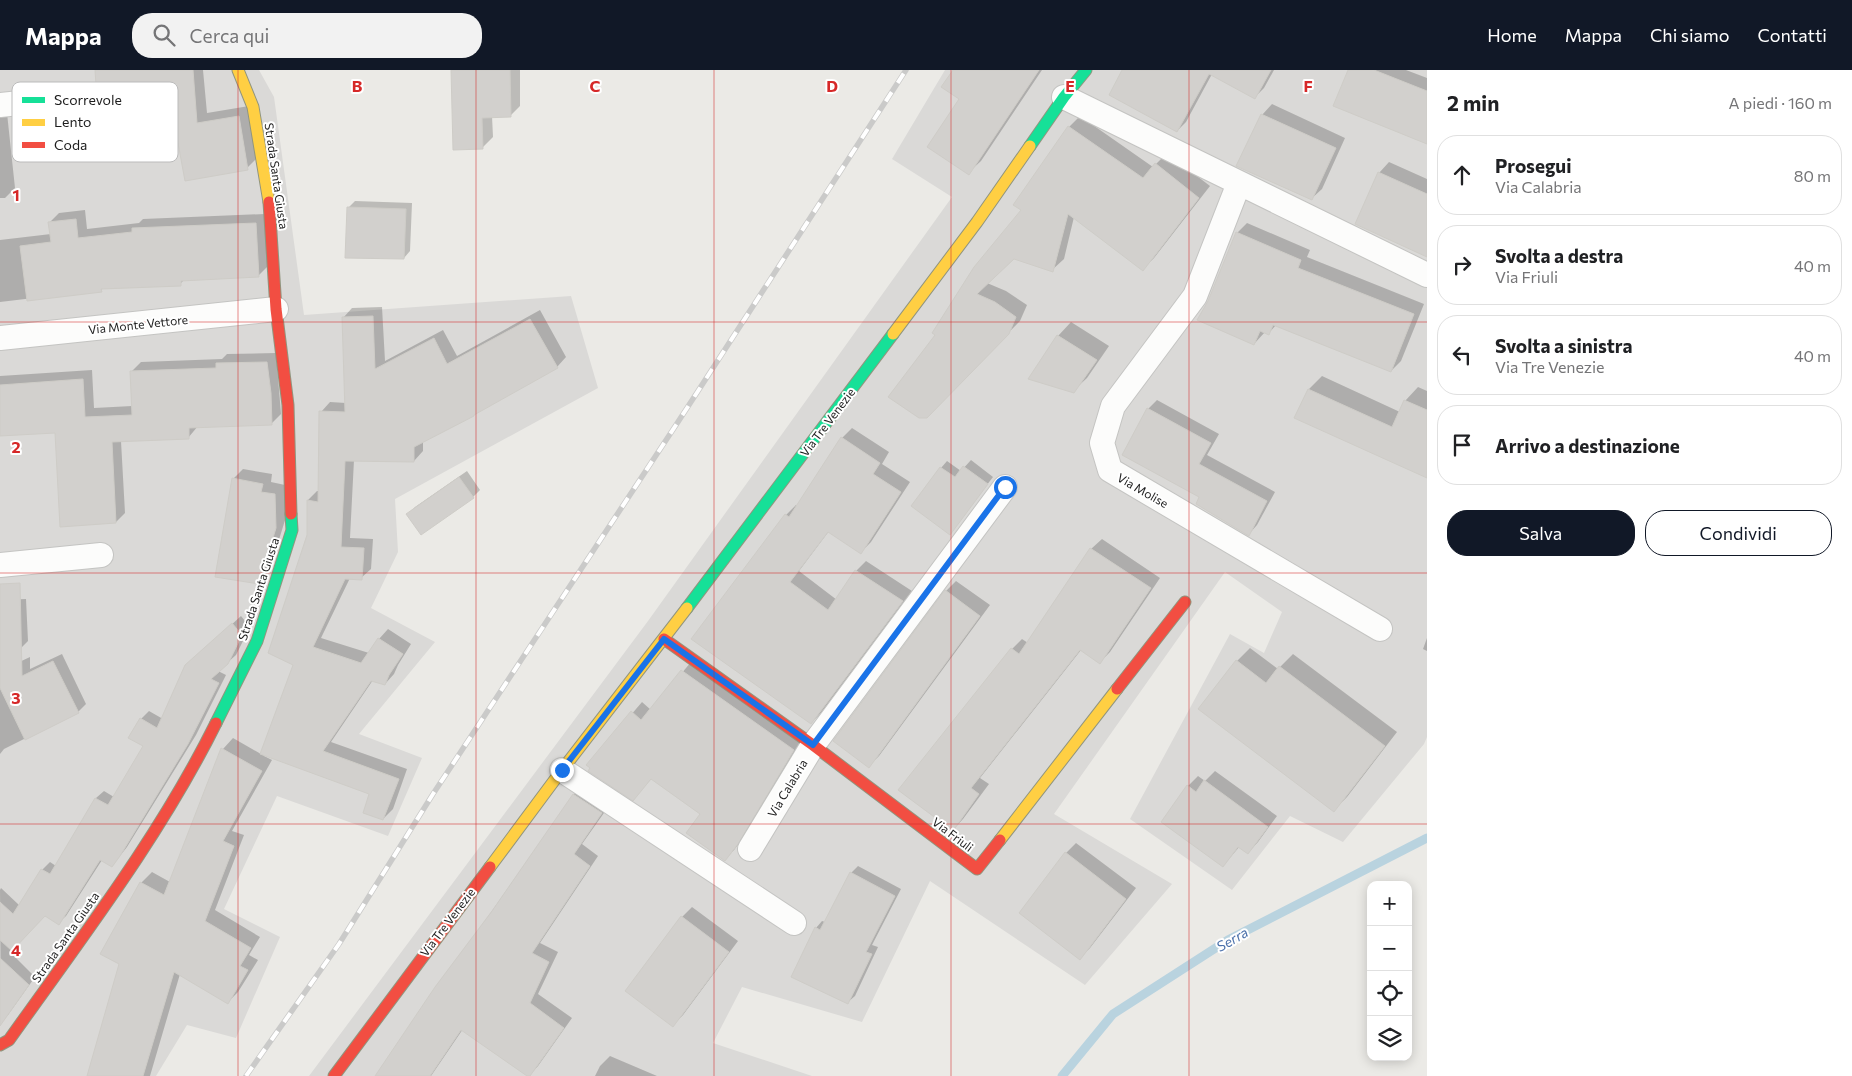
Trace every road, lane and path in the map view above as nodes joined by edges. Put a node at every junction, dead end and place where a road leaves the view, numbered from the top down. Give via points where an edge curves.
1 (238, 70) edge
2 (1086, 70) edge
3 (1064, 96) junction
4 (1239, 183) junction
5 (1427, 275) edge
6 (276, 310) junction
7 (0, 338) edge
8 (1005, 487) dead end
9 (101, 555) dead end
10 (0, 565) edge
11 (1185, 602) dead end
12 (1380, 629) dead end
13 (664, 639) junction
14 (813, 745) junction
15 (562, 770) junction
16 (750, 849) dead end
17 (794, 922) dead end
18 (0, 1045) edge
19 (334, 1076) edge

1 - 6 street, Strada Santa Giusta via 253,107 271,213
2 - 3 street, Via Tre Venezie
3 - 4 street
3 - 13 street, Via Tre Venezie via 977,222
4 - 5 street
4 - 12 street, Via Molise via 1195,296 1112,406 1102,443 1110,470
6 - 7 street, Via Monte Vettore
6 - 18 street, Strada Santa Giusta via 288,405 292,530 257,641 202,752 133,865 10,1040
8 - 14 street, Via Calabria
9 - 10 street
11 - 14 street, Via Friuli via 977,869
13 - 14 street, Via Friuli
13 - 15 street, Via Tre Venezie
14 - 16 street, Via Calabria
15 - 17 street
15 - 19 street, Via Tre Venezie

